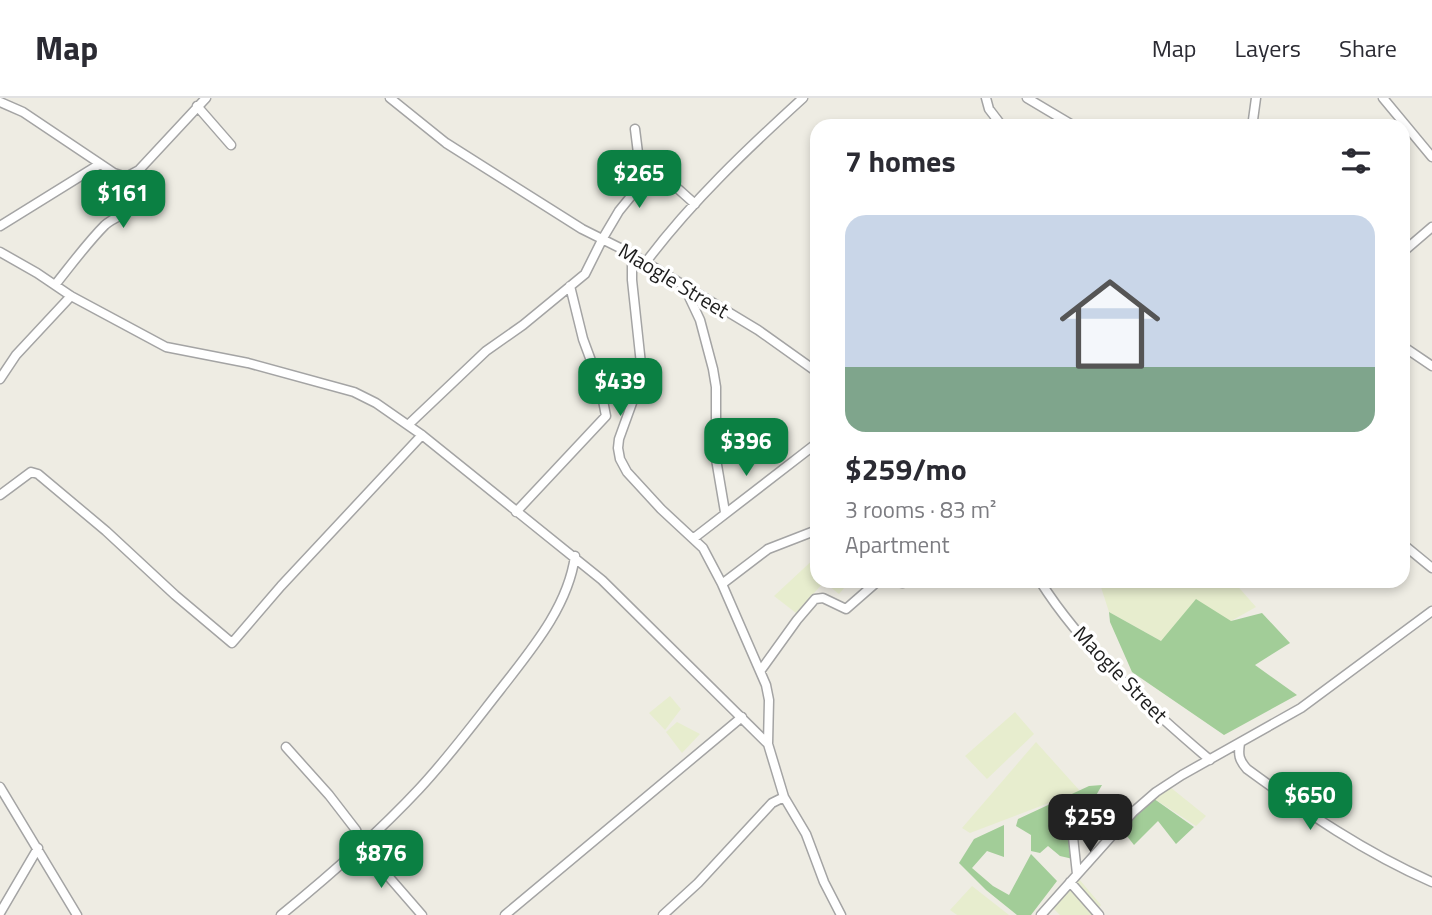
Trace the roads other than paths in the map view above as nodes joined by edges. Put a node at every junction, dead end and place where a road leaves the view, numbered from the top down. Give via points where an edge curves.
1 (206, 98) edge
2 (390, 98) edge
3 (803, 98) edge
4 (986, 98) edge
5 (1027, 98) edge
6 (1256, 98) edge
7 (1383, 98) edge
8 (0, 102) edge
9 (197, 106) junction
10 (997, 119) edge
11 (1062, 119) edge
12 (1253, 119) edge
13 (1400, 119) edge
14 (635, 130) dead end
15 (1410, 131) edge
16 (231, 145) dead end
17 (1432, 157) edge
18 (100, 164) junction
19 (654, 167) junction
20 (139, 170) junction
21 (695, 204) junction
22 (0, 226) edge
23 (1432, 227) edge
24 (603, 238) junction
25 (1410, 246) edge
26 (0, 252) edge
27 (632, 254) junction
28 (646, 262) junction
29 (55, 285) junction
30 (570, 286) junction
31 (684, 286) junction
32 (71, 296) junction
33 (1410, 351) edge
34 (1432, 366) edge
35 (810, 367) edge
36 (0, 379) edge
37 (408, 425) junction
38 (422, 435) junction
39 (810, 448) edge
40 (0, 495) edge
41 (516, 512) junction
42 (725, 512) junction
43 (810, 533) edge
44 (694, 538) junction
45 (1410, 550) edge
46 (575, 556) junction
47 (1432, 568) edge
48 (722, 584) junction
49 (870, 588) edge
50 (1044, 588) edge
51 (1432, 611) edge
52 (761, 670) junction
53 (742, 717) junction
54 (1240, 743) junction
55 (768, 744) junction
56 (286, 747) dead end
57 (1222, 753) junction
58 (1210, 760) junction
59 (1240, 762) junction
60 (0, 787) edge
61 (784, 797) junction
62 (1073, 837) dead end
63 (362, 846) junction
64 (38, 848) junction
65 (1077, 874) junction
66 (1070, 882) junction
67 (1432, 882) edge
68 (0, 913) edge
69 (77, 915) edge
70 (281, 915) edge
71 (422, 915) edge
72 (505, 915) edge
73 (663, 915) edge
74 (841, 915) edge
75 (1041, 915) edge
76 (1099, 915) edge

1 - 9 street
2 - 24 street, Maogle Street via 446,143
3 - 21 street
4 - 10 street
5 - 11 street
6 - 12 street
7 - 13 street
8 - 18 street via 23,112
9 - 16 street
9 - 20 street
14 - 19 street via 638,153
15 - 17 street
18 - 20 street via 126,177
18 - 22 street
19 - 21 street
19 - 24 street
20 - 29 street via 145,196 106,225
21 - 28 street
23 - 25 street
24 - 27 street, Maogle Street
24 - 30 street via 589,268
26 - 29 street
27 - 28 street, Maogle Street
27 - 44 street via 641,363 618,448 620,459 661,509
28 - 31 street, Maogle Street
29 - 32 street
30 - 37 street via 486,351
30 - 41 street via 606,416
31 - 35 street, Maogle Street
31 - 42 street via 700,320 713,369 716,458
32 - 36 street
32 - 37 street via 166,347 248,363 354,392
33 - 34 street
37 - 38 street
38 - 40 street via 232,643 38,474 31,472
38 - 41 street
39 - 42 street
41 - 46 street
42 - 44 street
43 - 48 street via 768,549
44 - 48 street
45 - 47 street
46 - 53 street
46 - 63 street via 570,585 522,661 421,787
48 - 52 street
49 - 52 street via 846,609 815,599
50 - 58 street, Maogle Street via 1117,675
51 - 54 street via 1300,708
52 - 55 street via 769,700
53 - 55 street
53 - 72 street
54 - 57 street
54 - 59 street
55 - 61 street
56 - 63 street via 356,830
57 - 58 street
57 - 59 street
58 - 65 street via 1133,812
59 - 67 street via 1339,834
60 - 64 street
61 - 73 street via 772,803
61 - 74 street via 806,834
62 - 65 street
63 - 70 street
63 - 71 street
64 - 68 street
64 - 69 street
65 - 66 street
66 - 75 street
66 - 76 street

